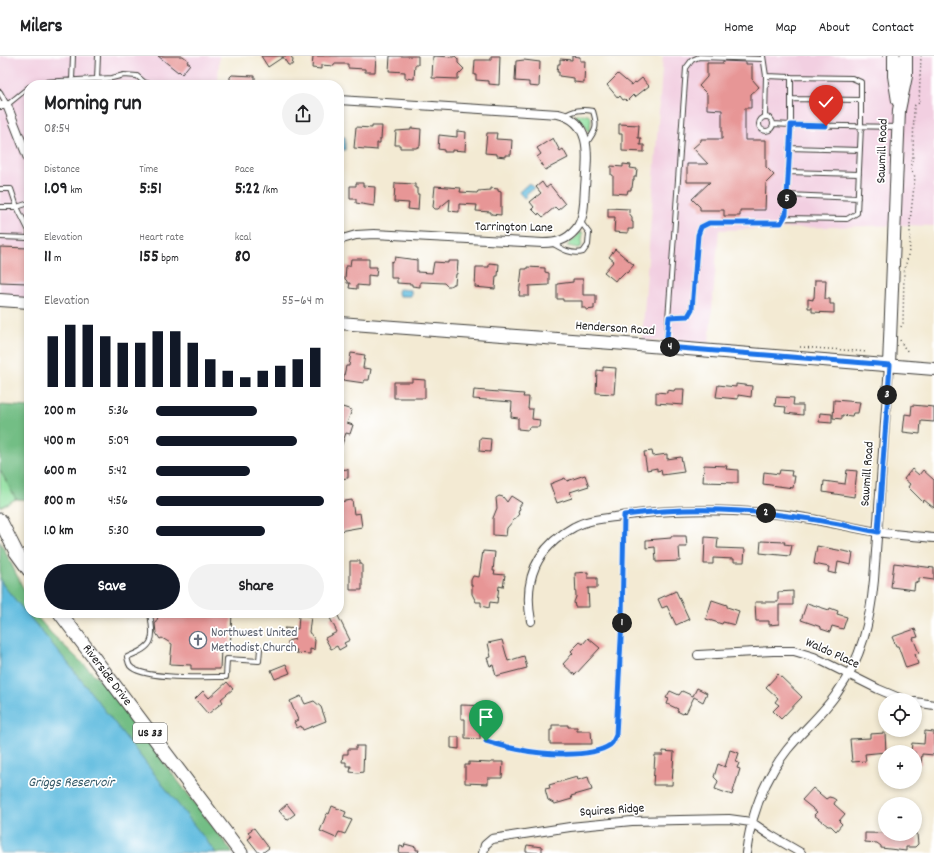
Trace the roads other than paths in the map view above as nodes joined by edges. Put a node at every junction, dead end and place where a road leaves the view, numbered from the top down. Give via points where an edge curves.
1 (73, 56) edge
2 (98, 56) edge
3 (886, 56) edge
4 (906, 56) edge
5 (763, 58) edge
6 (766, 76) junction
7 (791, 77) junction
8 (97, 79) junction
9 (105, 79) joint
10 (72, 80) joint
11 (142, 80) edge
12 (24, 90) edge
13 (0, 92) edge
14 (344, 100) edge
15 (791, 100) junction
16 (861, 100) junction
17 (3, 105) edge
18 (899, 110) junction
19 (564, 116) junction
20 (765, 117) junction
21 (773, 124) junction
22 (791, 125) junction
23 (860, 126) junction
24 (898, 127) junction
25 (586, 144) junction
26 (789, 148) junction
27 (24, 150) edge
28 (860, 150) junction
29 (788, 172) junction
30 (859, 174) junction
31 (0, 189) edge
32 (787, 195) junction
33 (858, 198) junction
34 (24, 205) edge
35 (0, 207) edge
36 (17, 207) junction
37 (784, 218) junction
38 (24, 220) edge
39 (580, 222) junction
40 (0, 237) edge
41 (24, 238) edge
42 (344, 238) edge
43 (552, 243) junction
44 (0, 300) edge
45 (24, 302) edge
46 (669, 317) junction
47 (344, 323) edge
48 (666, 347) junction
49 (890, 365) junction
50 (934, 369) edge
51 (624, 515) junction
52 (0, 520) edge
53 (878, 532) junction
54 (934, 538) edge
55 (24, 563) edge
56 (64, 618) edge
57 (151, 618) edge
58 (531, 621) dead end
59 (260, 649) dead end
60 (698, 655) dead end
61 (849, 674) junction
62 (887, 693) edge
63 (922, 703) edge
64 (934, 705) edge
65 (486, 741) dead end
66 (751, 822) junction
67 (241, 853) edge
68 (483, 853) edge
69 (746, 853) edge
70 (801, 853) edge

1 - 10 lane
2 - 8 lane
3 - 18 main road, Sawmill Road via 894,76
4 - 18 main road, Sawmill Road via 906,76
5 - 6 lane
5 - 46 lane via 699,57 692,60 686,68
6 - 7 lane
6 - 20 lane
7 - 15 lane
7 - 16 lane via 852,78 861,82
8 - 9 lane
8 - 10 lane
9 - 11 lane via 124,75 137,76
12 - 17 lane
13 - 17 lane
14 - 19 street
15 - 16 lane
15 - 22 lane
16 - 23 lane
17 - 27 street
18 - 24 main road, Sawmill Road
19 - 25 street via 578,126
19 - 25 lane via 582,109 593,111 595,132
20 - 21 lane via 772,119
20 - 21 lane via 760,121 759,126 762,130 769,131
21 - 22 lane
22 - 23 lane
22 - 26 lane
23 - 24 lane
23 - 28 lane
24 - 49 main road, Sawmill Road
25 - 39 street
26 - 28 lane
26 - 29 lane
28 - 30 lane
29 - 30 lane
29 - 32 lane
30 - 33 lane
31 - 36 lane via 11,189
32 - 33 lane
32 - 37 lane
33 - 37 lane via 857,213 847,219
34 - 36 lane
35 - 36 lane
36 - 38 lane
37 - 46 lane via 781,223 709,223 701,227 698,235 692,309 688,316
39 - 43 street, Tarrington Lane via 570,235
39 - 43 lane via 589,233 588,245 584,252 566,251
40 - 41 lane
42 - 43 street, Tarrington Lane via 356,234 374,234
44 - 45 main road
46 - 48 lane
47 - 48 main road, Henderson Road
48 - 49 main road, Henderson Road
49 - 50 main road, Henderson Road
49 - 53 street, Sawmill Road
51 - 53 street via 653,511 744,511 789,516
51 - 58 street via 591,520 574,526 542,552 530,579 528,600
51 - 65 lane via 622,620 614,741 604,748 567,754 545,754
52 - 55 main road
53 - 54 street
53 - 61 street, Sawmill Road via 868,626
56 - 67 main road, Riverside Drive / US 33
57 - 59 lane via 153,635 151,641 143,650 127,657 129,665 142,671 173,677 226,677 227,659 259,661
60 - 61 street, Waldo Place via 794,651 814,657
61 - 62 street, Waldo Place
61 - 66 street, Sawmill Road via 837,694 787,750 763,791
63 - 64 street
66 - 68 street, Squires Ridge via 729,818 632,821 570,827 492,839 485,845
66 - 69 street, Sawmill Road
66 - 70 street

